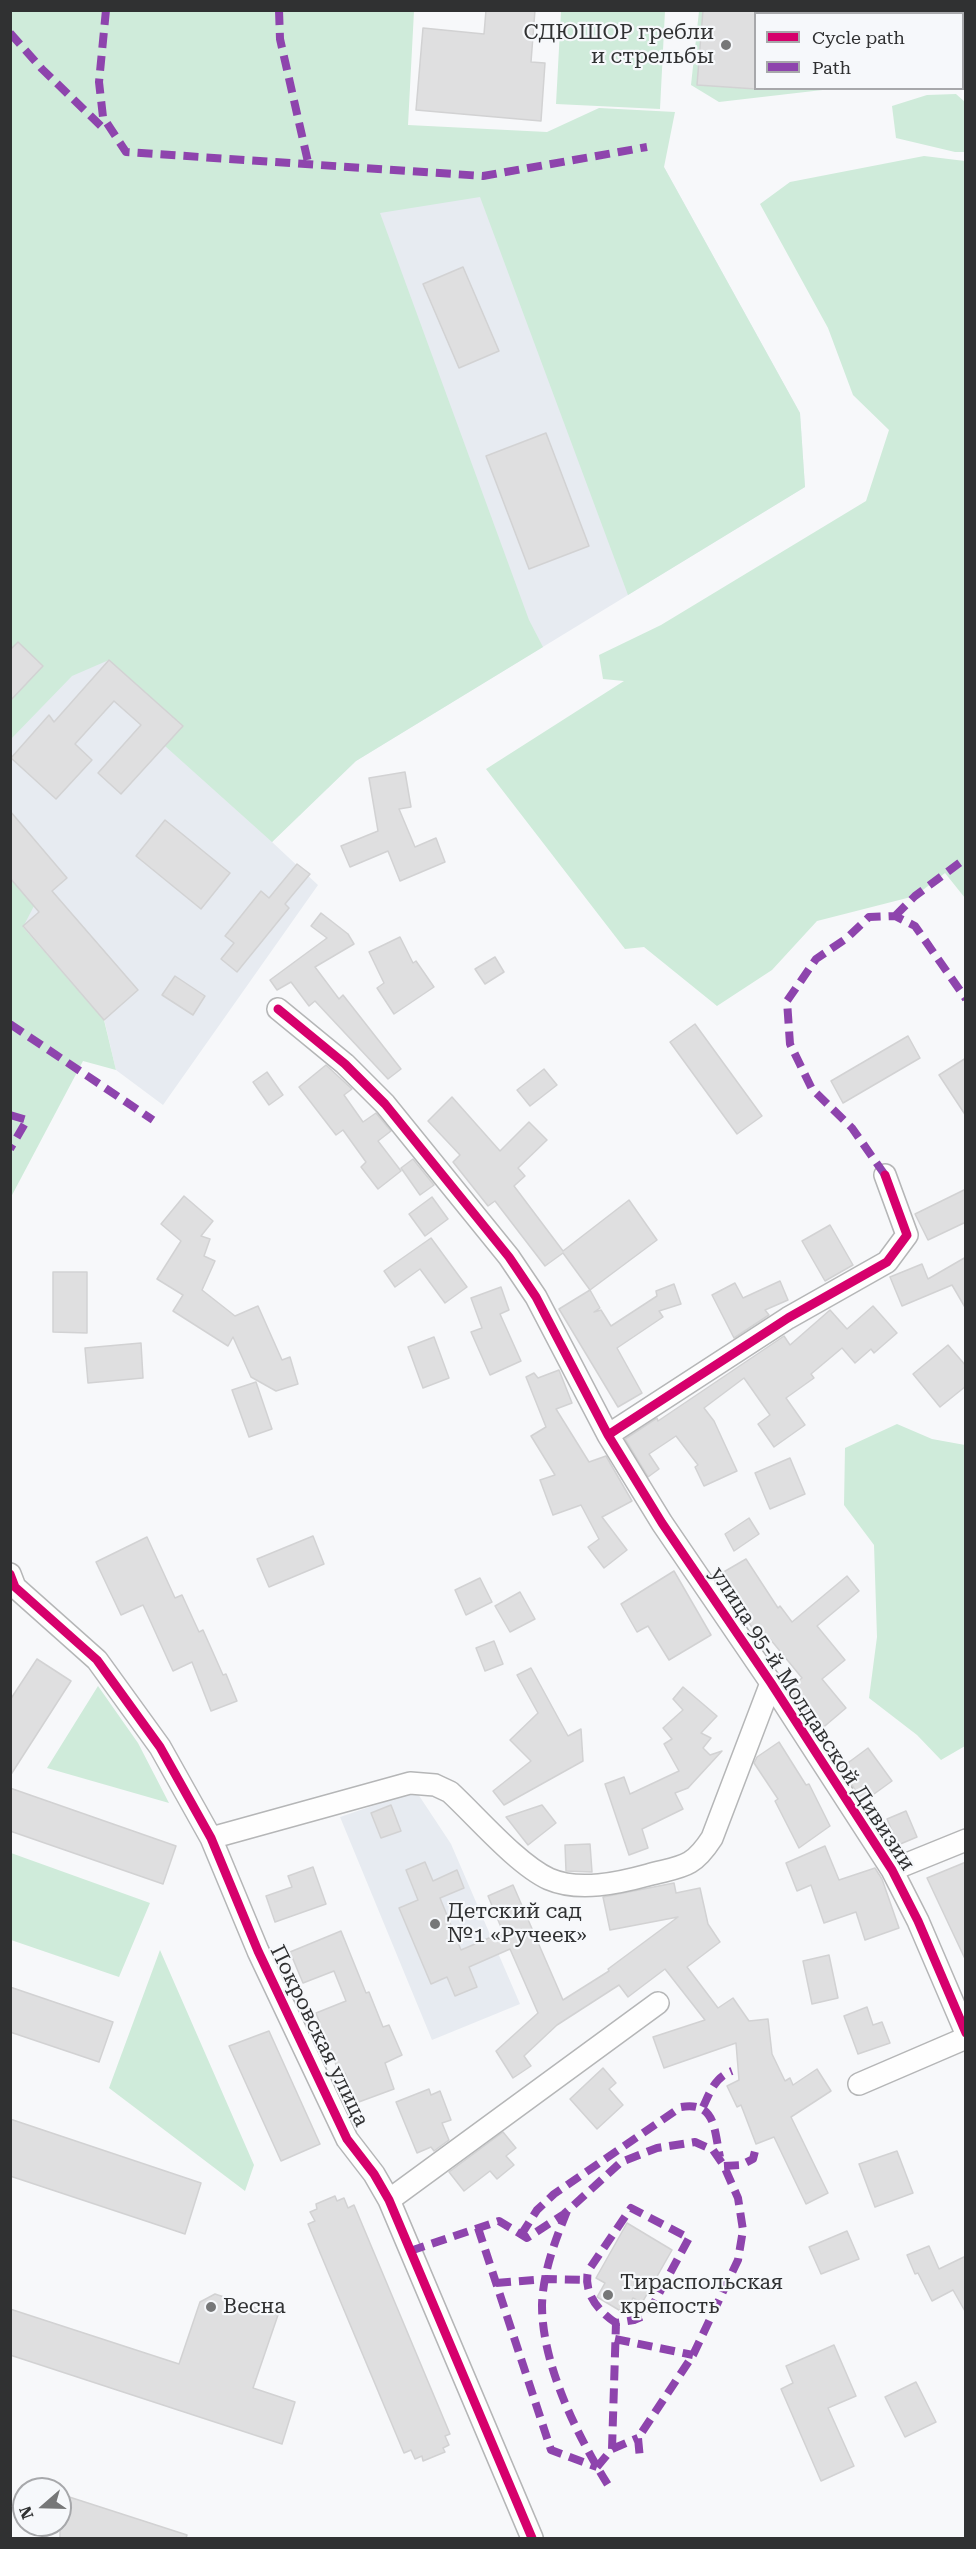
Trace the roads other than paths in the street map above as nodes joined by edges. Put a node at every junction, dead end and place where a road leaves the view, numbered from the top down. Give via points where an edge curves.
1 (278, 1009) dead end
2 (885, 1175) dead end
3 (609, 1435) junction
4 (12, 1582) edge
5 (771, 1683) junction
6 (211, 1839) junction
7 (966, 1840) edge
8 (892, 1870) junction
9 (658, 2002) dead end
10 (966, 2036) edge
11 (859, 2084) dead end
12 (389, 2200) junction
13 (532, 2538) edge

1 - 3 street, улица 95-й Молдавской Дивизии via 345,1064 385,1104 509,1257 536,1297
2 - 3 street via 907,1234 887,1262 788,1318
3 - 5 street, улица 95-й Молдавской Дивизии via 662,1523
4 - 6 street, Покровская улица via 96,1660 160,1747
5 - 6 street via 712,1838 699,1858 688,1865 620,1882 581,1885 551,1880 532,1869 450,1792 435,1785 410,1783
5 - 8 street, улица 95-й Молдавской Дивизии
6 - 12 street, Покровская улица via 258,1951 347,2139
7 - 8 street, улица 95-й Молдавской Дивизии
8 - 10 street, улица 95-й Молдавской Дивизии
9 - 12 street
10 - 11 street
12 - 13 street, Покровская улица

